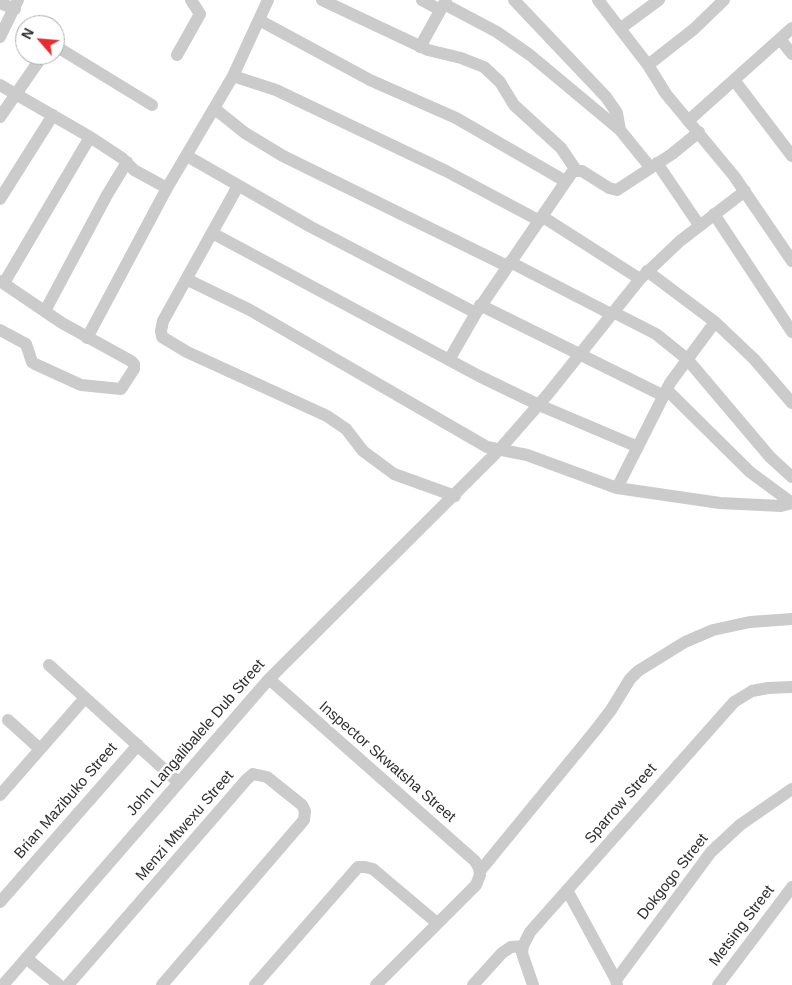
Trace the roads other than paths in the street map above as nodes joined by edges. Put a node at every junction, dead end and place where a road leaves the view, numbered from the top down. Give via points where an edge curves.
1 (190, 0) edge
2 (268, 0) edge
3 (322, 0) edge
4 (422, 0) edge
5 (514, 0) edge
6 (599, 0) edge
7 (659, 0) edge
8 (724, 0) edge
9 (0, 3) edge
10 (443, 4) edge
11 (16, 5) edge
12 (259, 20) junction
13 (621, 28) junction
14 (792, 28) edge
15 (0, 37) edge
16 (780, 39) junction
17 (420, 47) junction
18 (65, 52) edge
19 (177, 54) dead end
20 (792, 54) edge
21 (36, 65) edge
22 (648, 65) junction
23 (233, 76) junction
24 (734, 80) junction
25 (0, 85) edge
26 (16, 94) junction
27 (152, 105) dead end
28 (215, 109) junction
29 (53, 115) junction
30 (0, 117) edge
31 (688, 121) junction
32 (620, 130) junction
33 (698, 132) junction
34 (90, 137) junction
35 (187, 156) junction
36 (792, 156) edge
37 (127, 162) junction
38 (653, 165) junction
39 (576, 170) junction
40 (565, 181) junction
41 (238, 186) junction
42 (167, 188) junction
43 (744, 191) junction
44 (0, 199) edge
45 (714, 214) junction
46 (542, 219) junction
47 (698, 226) junction
48 (214, 234) junction
49 (792, 262) edge
50 (509, 264) junction
51 (644, 275) junction
52 (188, 280) junction
53 (2, 282) edge
54 (478, 309) junction
55 (45, 311) junction
56 (612, 313) junction
57 (715, 322) junction
58 (0, 330) edge
59 (792, 332) edge
60 (87, 338) junction
61 (579, 353) junction
62 (687, 358) junction
63 (449, 360) junction
64 (665, 393) junction
65 (792, 403) edge
66 (539, 405) junction
67 (638, 447) junction
68 (499, 450) junction
69 (792, 477) edge
70 (617, 488) junction
71 (455, 496) junction
72 (792, 503) edge
73 (792, 619) edge
74 (49, 665) dead end
75 (269, 679) junction
76 (792, 687) edge
77 (85, 698) junction
78 (8, 720) dead end
79 (138, 744) junction
80 (40, 749) junction
81 (178, 782) junction
82 (792, 789) edge
83 (0, 795) edge
84 (480, 871) junction
85 (792, 887) edge
86 (4, 888) edge
87 (567, 890) junction
88 (0, 902) edge
89 (438, 923) junction
90 (522, 946) junction
91 (26, 958) junction
92 (617, 982) edge
93 (3, 985) edge
94 (59, 985) edge
95 (68, 985) edge
96 (162, 985) edge
97 (255, 985) edge
98 (376, 985) edge
99 (473, 985) edge
100 (533, 985) edge
101 (718, 985) edge

1 - 19 street via 200,14
2 - 12 street
3 - 17 street
4 - 10 street
5 - 32 street via 606,97 617,113
6 - 13 street
7 - 13 street
8 - 22 street via 694,29
9 - 11 street
10 - 17 street
10 - 32 street via 497,32
11 - 15 street
12 - 23 street
12 - 40 street via 370,80 456,118
13 - 22 street
14 - 16 street
16 - 20 street
16 - 24 street
17 - 39 street via 476,63 492,73 514,105 561,148
18 - 27 street
21 - 26 street
22 - 31 street
23 - 28 street
23 - 46 street via 276,90
24 - 31 street
24 - 36 street
25 - 26 street
26 - 29 street
26 - 30 street
28 - 35 street
28 - 50 street via 282,156
29 - 34 street
29 - 44 street
31 - 33 street
32 - 38 street
33 - 38 street
33 - 43 street
34 - 37 street
34 - 53 street
35 - 41 street
35 - 42 street
37 - 42 street via 134,170
37 - 55 street
38 - 39 street via 617,190
38 - 47 street
39 - 40 street
40 - 46 street
41 - 48 street
41 - 54 street via 311,227
42 - 60 street
43 - 45 street, John Langalibalele Dub Street
43 - 49 street
45 - 47 street, John Langalibalele Dub Street
45 - 59 street
46 - 50 street
46 - 51 street
47 - 51 street, John Langalibalele Dub Street
48 - 52 street
48 - 63 street
50 - 54 street
50 - 56 street
51 - 56 street, John Langalibalele Dub Street
51 - 57 street
52 - 68 street via 250,310 477,443
52 - 71 street via 161,327 161,334 166,340 321,412 346,429 363,450 394,474
53 - 55 street
54 - 61 street
54 - 63 street
55 - 60 street
56 - 61 street, John Langalibalele Dub Street
56 - 62 street via 656,334
57 - 62 street
57 - 65 street via 754,359
58 - 60 street via 26,344 32,362 39,367 81,384 121,389 134,364
61 - 64 street
61 - 66 street, John Langalibalele Dub Street
62 - 64 street
62 - 69 street via 770,457
63 - 66 street
64 - 67 street
64 - 72 street via 750,472
66 - 67 street
66 - 68 street, John Langalibalele Dub Street
67 - 70 street
68 - 70 street via 527,455
68 - 71 street, John Langalibalele Dub Street
70 - 72 street via 720,503 773,506
71 - 75 street, John Langalibalele Dub Street
73 - 84 street via 736,624 713,630 684,642 638,671 594,732
74 - 77 street
75 - 81 street, John Langalibalele Dub Street
75 - 84 street, Inspector Skwatsha Street via 475,861
76 - 87 street, Sparrow Street via 752,691 734,702
77 - 79 street
77 - 80 street
78 - 80 street
79 - 81 street
79 - 86 street, Brian Mazibuko Street
80 - 83 street
81 - 91 street, John Langalibalele Dub Street
82 - 92 street, Dokgogo Street via 740,825 711,852
84 - 89 street via 476,885
85 - 101 street, Metsing Street
86 - 88 street, Brian Mazibuko Street
87 - 90 street, Sparrow Street via 530,932
87 - 92 street, Dokgogo Street
89 - 97 street via 373,869 358,868
89 - 98 street
90 - 99 street via 507,949
90 - 100 street via 523,960
91 - 93 street, John Langalibalele Dub Street
91 - 94 street
95 - 96 street, Menzi Mtwexu Street via 247,779 253,774 267,777 302,805 304,820

